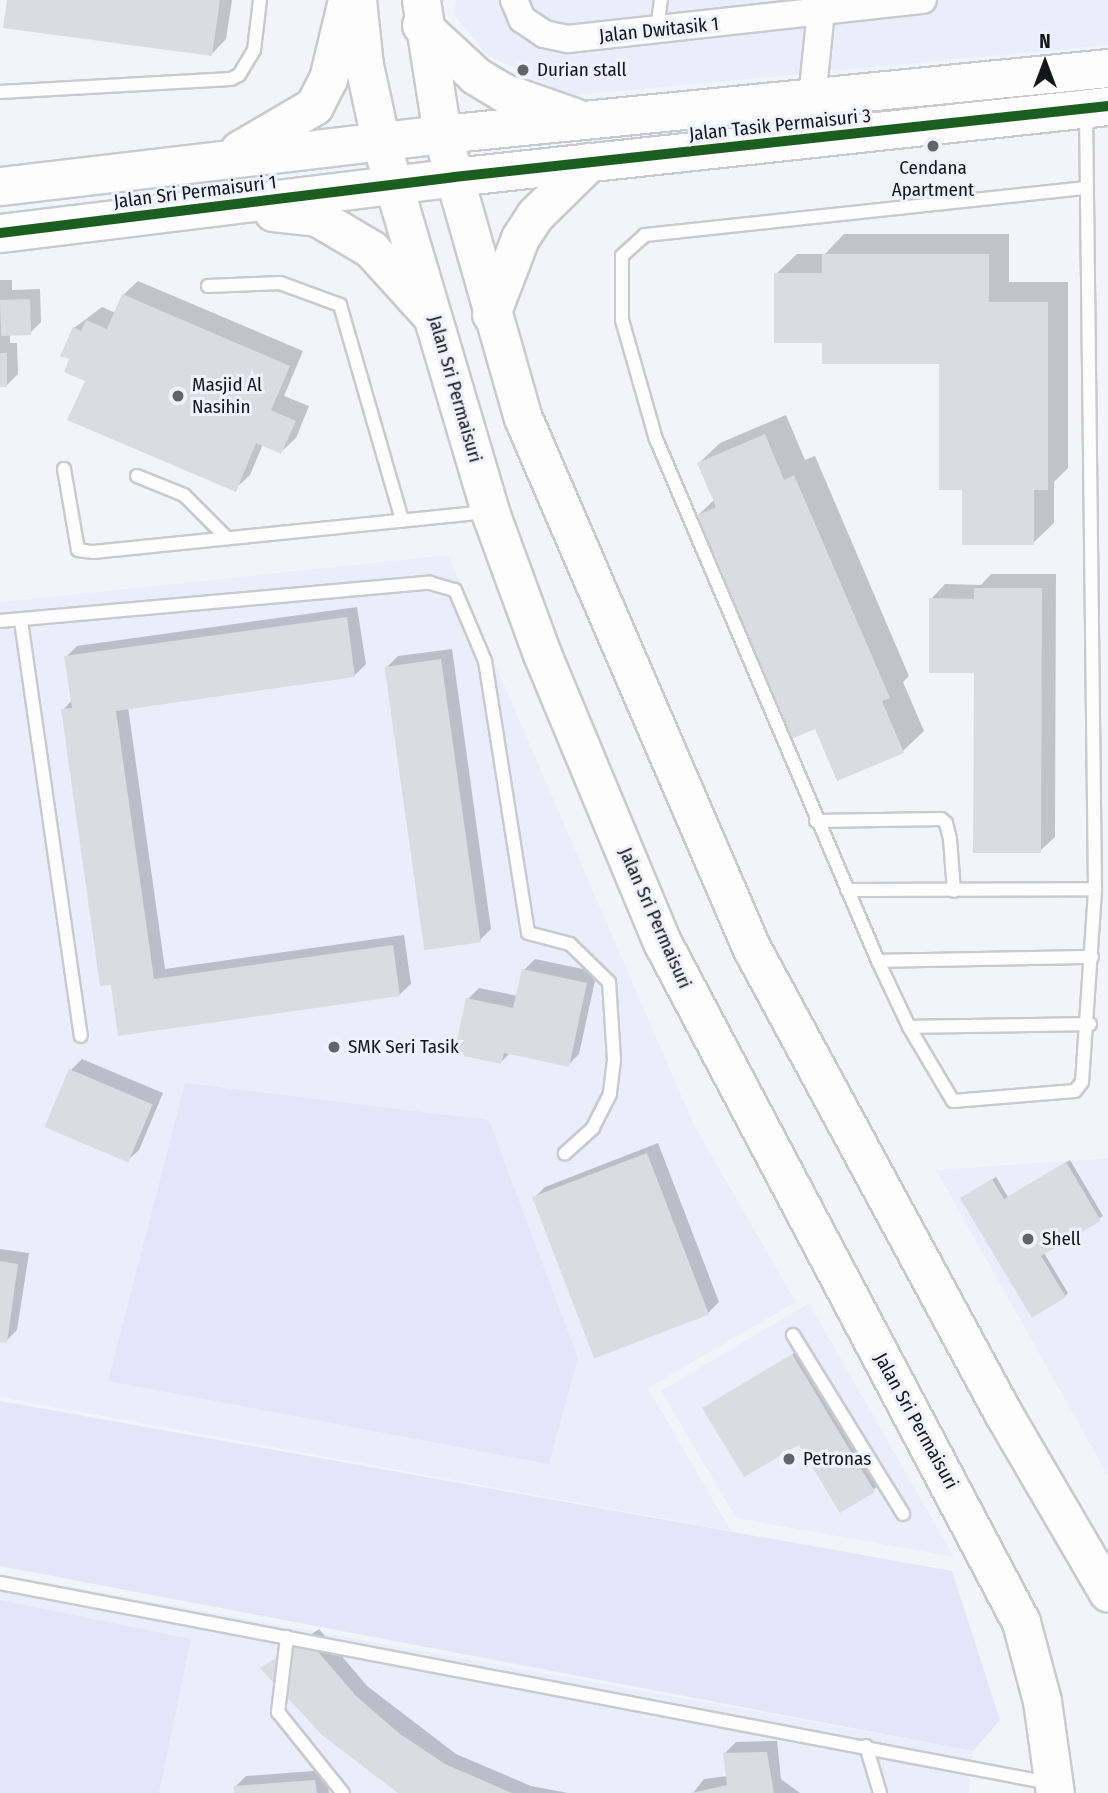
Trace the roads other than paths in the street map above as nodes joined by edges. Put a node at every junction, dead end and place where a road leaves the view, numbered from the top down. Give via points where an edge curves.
1 (260, 0) edge
2 (347, 0) edge
3 (357, 0) edge
4 (514, 0) edge
5 (661, 0) edge
6 (922, 0) edge
7 (822, 6) edge
8 (421, 13) edge
9 (657, 32) junction
10 (1093, 88) edge
11 (0, 92) edge
12 (812, 99) junction
13 (587, 122) junction
14 (442, 134) junction
15 (381, 143) junction
16 (216, 161) junction
17 (589, 162) junction
18 (454, 177) junction
19 (394, 184) junction
20 (0, 186) edge
21 (1085, 188) junction
22 (226, 207) junction
23 (0, 233) edge
24 (208, 286) dead end
25 (491, 314) junction
26 (436, 322) junction
27 (64, 469) dead end
28 (137, 476) dead end
29 (490, 512) junction
30 (402, 520) junction
31 (227, 538) junction
32 (0, 621) edge
33 (21, 621) junction
34 (816, 821) junction
35 (1095, 889) junction
36 (847, 890) junction
37 (954, 891) junction
38 (1091, 957) junction
39 (878, 961) junction
40 (1090, 1024) junction
41 (909, 1027) junction
42 (81, 1036) dead end
43 (565, 1153) dead end
44 (793, 1335) dead end
45 (903, 1514) dead end
46 (0, 1583) edge
47 (1108, 1592) edge
48 (287, 1637) junction
49 (866, 1746) junction
50 (1056, 1789) edge
51 (343, 1793) edge
52 (880, 1793) edge

1 - 11 lane via 254,50 239,75 231,79
2 - 16 main road via 328,79 314,106 279,131
3 - 15 main road, Jalan Sri Permaisuri via 364,65
4 - 9 street, Jalan Dwitasik 1 via 522,19 544,34 568,39
5 - 9 lane
6 - 7 street, Jalan Dwitasik 1
7 - 9 street, Jalan Dwitasik 1
7 - 12 street
8 - 13 main road via 476,76 503,92
8 - 14 main road
10 - 12 main road, Jalan Tasik Permaisuri 3
10 - 17 main road, Jalan Tasik Permaisuri 3
10 - 21 lane
12 - 13 main road, Jalan Tasik Permaisuri 3
13 - 14 main road, Jalan Tasik Permaisuri 3
14 - 15 main road, Jalan Sri Permaisuri 1
14 - 18 main road
15 - 16 main road, Jalan Sri Permaisuri 1
15 - 19 main road, Jalan Sri Permaisuri
16 - 20 main road, Jalan Sri Permaisuri 1
17 - 18 main road, Jalan Tasik Permaisuri 3
17 - 25 main road via 527,227
18 - 19 main road, Jalan Sri Permaisuri 1
18 - 25 main road
19 - 22 main road, Jalan Sri Permaisuri 1
19 - 26 main road, Jalan Sri Permaisuri
21 - 34 lane via 645,235 622,256 622,320 656,439
21 - 35 lane
22 - 23 main road, Jalan Sri Permaisuri 1
22 - 26 main road via 317,217 372,249
24 - 30 lane via 280,283 340,305
25 - 47 main road via 523,418 751,947 1003,1413
26 - 29 main road, Jalan Sri Permaisuri
27 - 31 lane via 78,550
28 - 31 lane via 184,495
29 - 30 lane
29 - 50 main road, Jalan Sri Permaisuri via 542,654 662,943 1021,1622 1042,1701
30 - 31 lane
32 - 33 lane
33 - 42 lane
33 - 43 lane via 430,583 455,590 485,661 528,933 570,944 609,982 614,1060 610,1094 593,1128
34 - 36 lane
34 - 37 lane via 941,819 950,839
35 - 37 lane
35 - 38 lane
36 - 37 lane
36 - 39 lane
38 - 39 lane
38 - 40 lane
39 - 41 lane
40 - 41 lane
40 - 41 lane via 1082,1082 1075,1091 953,1101
44 - 45 lane
46 - 48 lane
48 - 49 lane
48 - 51 lane via 278,1712
49 - 50 lane
49 - 52 lane

